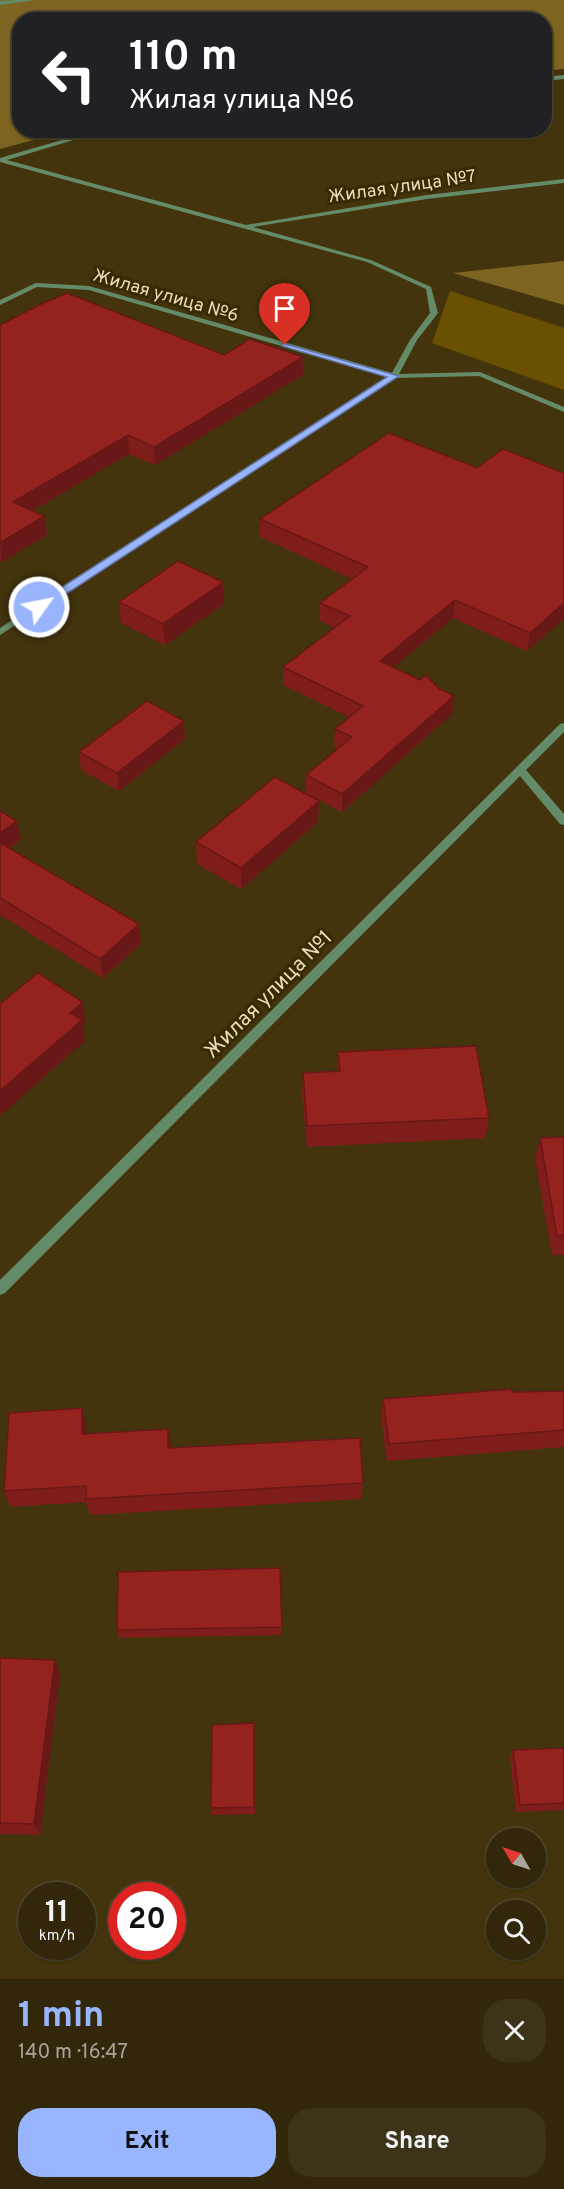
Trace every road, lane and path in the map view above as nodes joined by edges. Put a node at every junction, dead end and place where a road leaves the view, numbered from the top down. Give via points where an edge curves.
1 (34, 0) edge
2 (0, 3) edge
3 (76, 138) edge
4 (0, 160) edge
5 (564, 181) edge
6 (245, 227) junction
7 (0, 303) edge
8 (394, 376) junction
9 (564, 410) edge
10 (0, 632) edge
11 (564, 726) edge
12 (520, 770) junction
13 (564, 821) edge
14 (0, 1289) edge

1 - 2 lane
3 - 4 lane
4 - 6 lane
5 - 6 lane, Жилая улица №7 via 428,196
6 - 8 lane via 369,261 429,288 434,313
7 - 8 lane, Жилая улица №6 via 36,285 89,288
8 - 9 lane via 480,374
8 - 10 lane
11 - 12 lane, Жилая улица №1
12 - 13 lane
12 - 14 lane, Жилая улица №1

